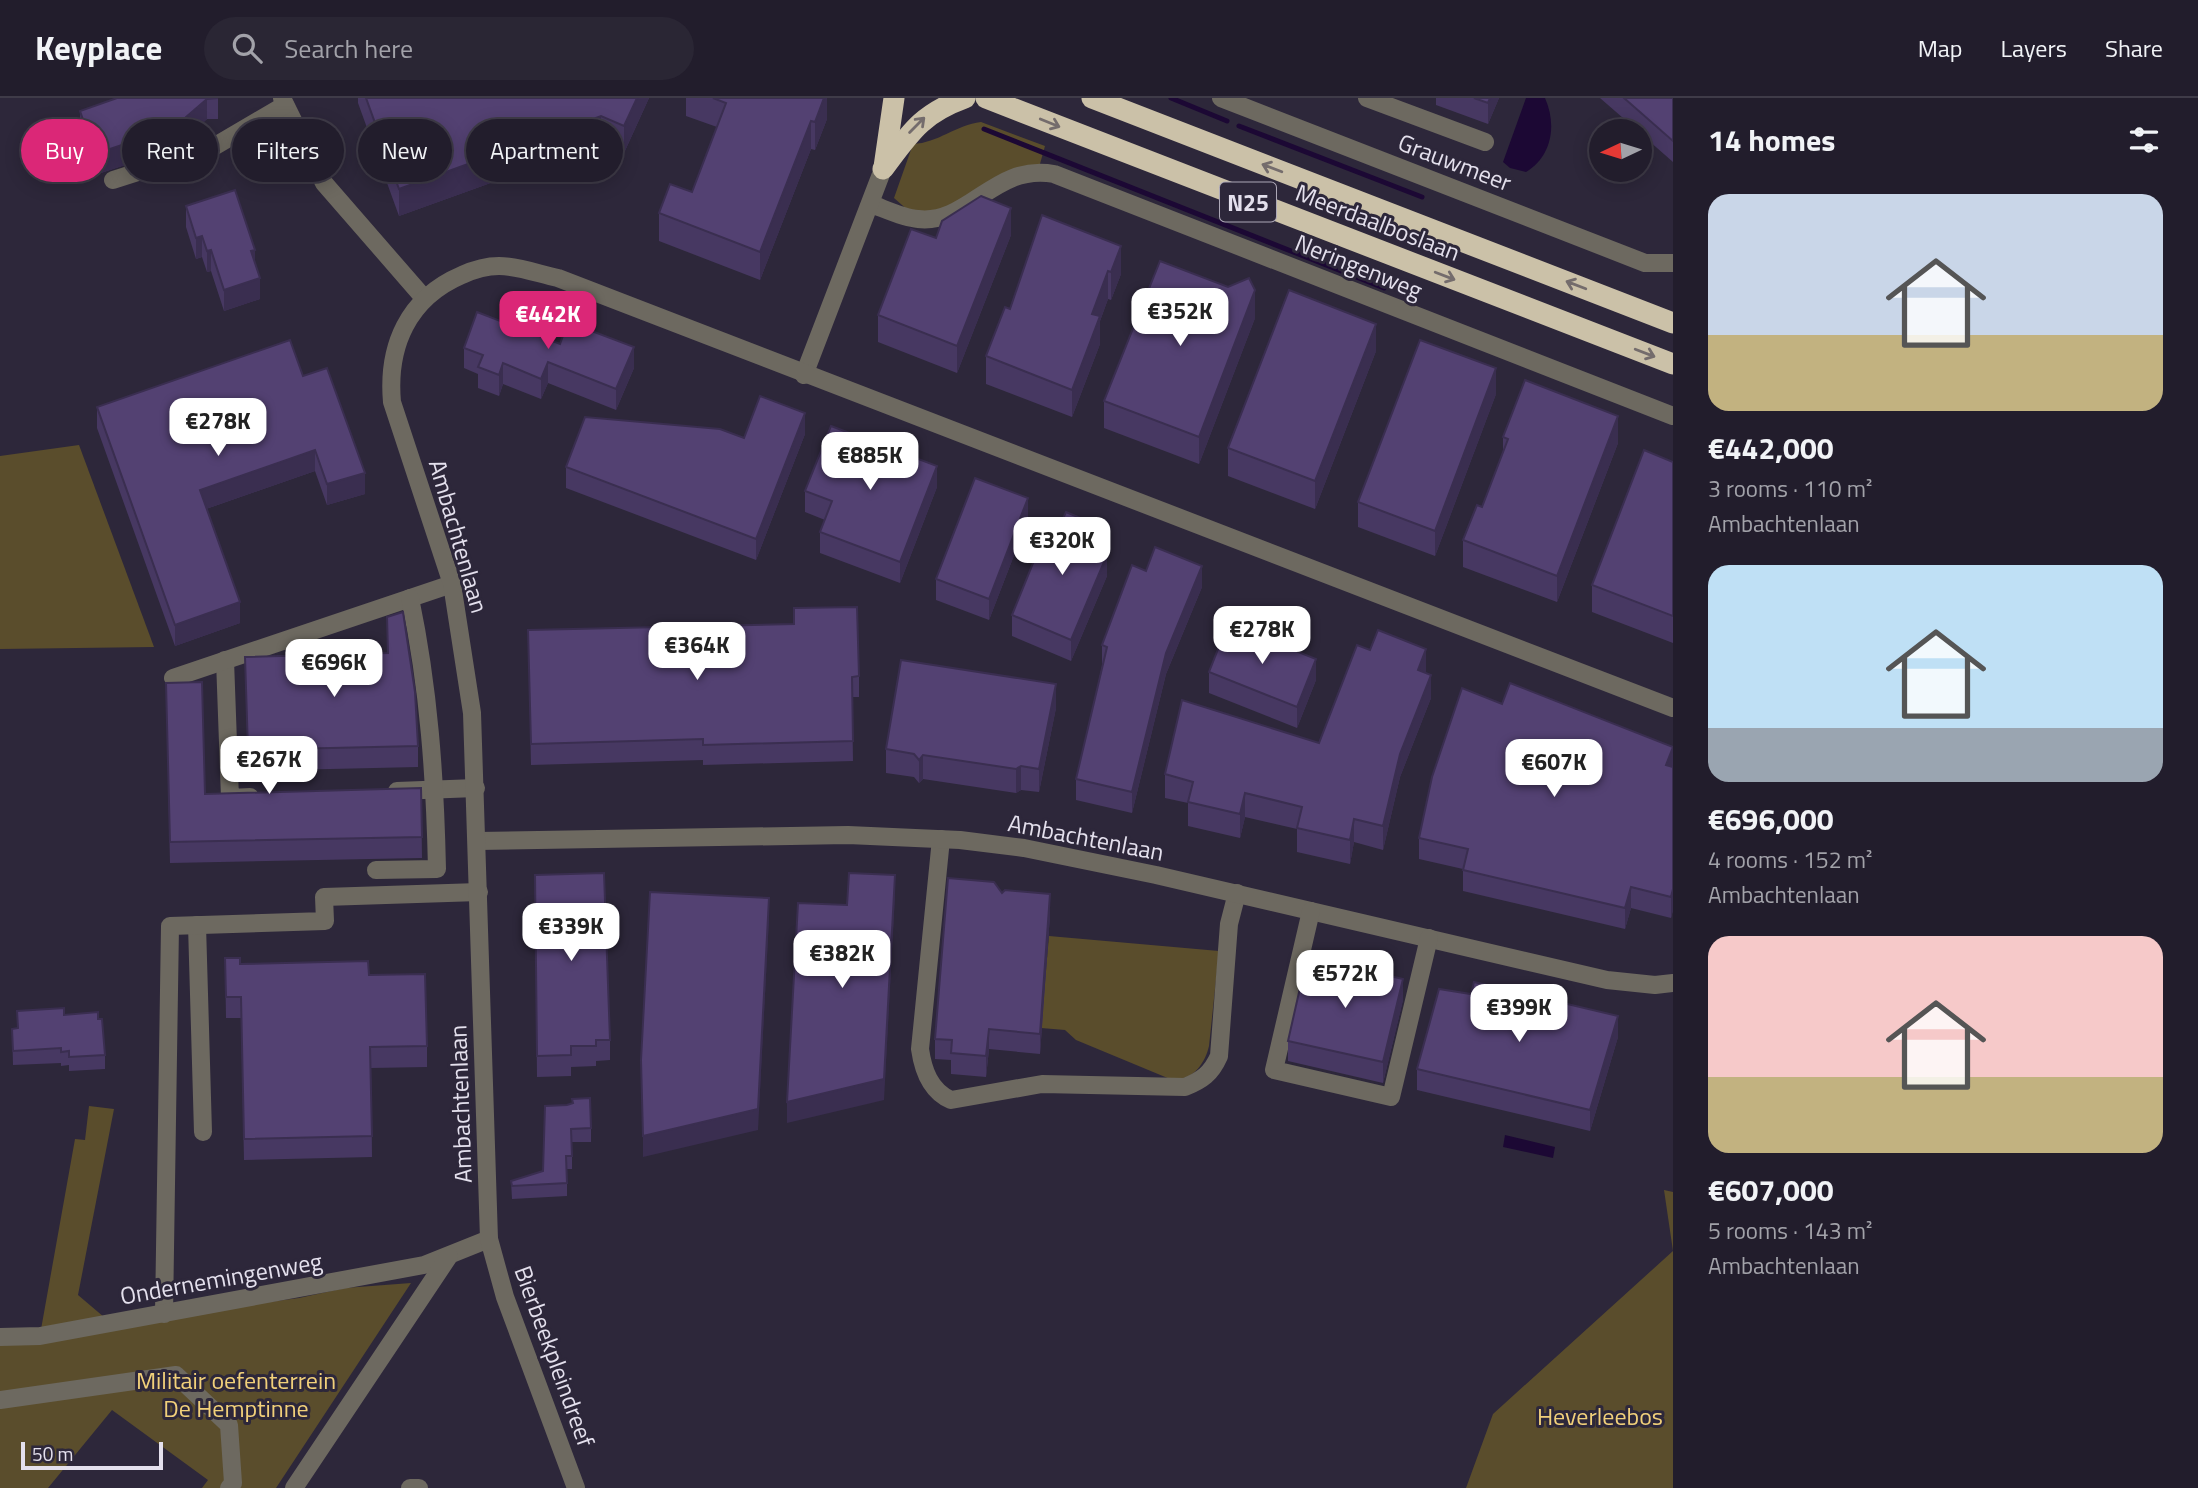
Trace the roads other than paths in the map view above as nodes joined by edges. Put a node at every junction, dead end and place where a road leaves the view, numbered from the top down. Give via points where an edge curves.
1 (894, 98) edge
2 (965, 98) edge
3 (986, 98) edge
4 (1092, 98) edge
5 (1221, 98) edge
6 (1367, 98) edge
7 (283, 102) edge
8 (1256, 104) edge
9 (1485, 142) dead end
10 (883, 169) junction
11 (113, 180) dead end
12 (871, 204) junction
13 (1673, 263) edge
14 (424, 298) junction
15 (1673, 323) edge
16 (1673, 364) edge
17 (804, 375) junction
18 (1673, 416) edge
19 (452, 584) junction
20 (410, 598) junction
21 (225, 660) junction
22 (173, 678) dead end
23 (1673, 708) edge
24 (476, 788) junction
25 (435, 789) junction
26 (380, 791) edge
27 (271, 796) edge
28 (941, 839) junction
29 (478, 841) junction
30 (376, 870) dead end
31 (479, 892) junction
32 (1237, 894) junction
33 (1311, 911) junction
34 (197, 925) junction
35 (1429, 938) junction
36 (1673, 983) edge
37 (202, 1132) dead end
38 (489, 1239) junction
39 (449, 1255) junction
40 (164, 1314) junction
41 (0, 1337) edge
42 (0, 1400) edge
43 (229, 1488) edge
44 (294, 1488) edge
45 (410, 1488) edge
46 (419, 1488) edge
47 (576, 1488) edge

1 - 10 highway
10 -> 2 highway via 915,125 936,108
3 -> 16 highway, Meerdaalboslaan / N25
15 -> 4 highway, Meerdaalboslaan / N25
5 - 8 street, Grauwmeer
6 - 9 street
7 - 11 street via 210,149
7 - 14 street via 324,183
8 - 13 street, Grauwmeer via 1645,263
10 - 12 street
12 - 17 street
12 - 18 street, Neringenweg via 918,219 945,216 1005,179 1038,171 1054,174
14 - 17 street, Ambachtenlaan via 447,281 472,271 498,266 536,273
14 - 19 street, Ambachtenlaan via 407,318 394,348 392,402
17 - 23 street, Ambachtenlaan
19 - 20 street
19 - 24 street, Ambachtenlaan via 472,713
20 - 21 street
20 - 25 street via 424,666
21 - 22 street
21 - 27 street via 230,797
24 - 25 street
24 - 29 street, Ambachtenlaan
25 - 26 street
25 - 30 street via 437,869
28 - 29 street, Ambachtenlaan via 848,835
28 - 32 street, Ambachtenlaan via 1024,848
28 - 32 street via 920,1049 932,1086 951,1100 1042,1084 1185,1087 1202,1080 1219,1056 1229,924
29 - 31 street, Ambachtenlaan
31 - 34 street via 324,897 325,921
31 - 38 street, Ambachtenlaan
32 - 33 street, Ambachtenlaan
33 - 35 street, Ambachtenlaan
33 - 35 street via 1274,1070 1391,1097
34 - 37 street
34 - 40 street via 170,926
35 - 36 street, Ambachtenlaan via 1607,980
38 - 39 street
38 - 47 street, Bierbeekpleindreef via 505,1297
39 - 40 street, Ondernemingenweg via 424,1265
39 - 44 street
40 - 41 street, Ondernemingenweg via 40,1336
42 - 43 street via 176,1375 229,1425 233,1483
45 - 46 street

